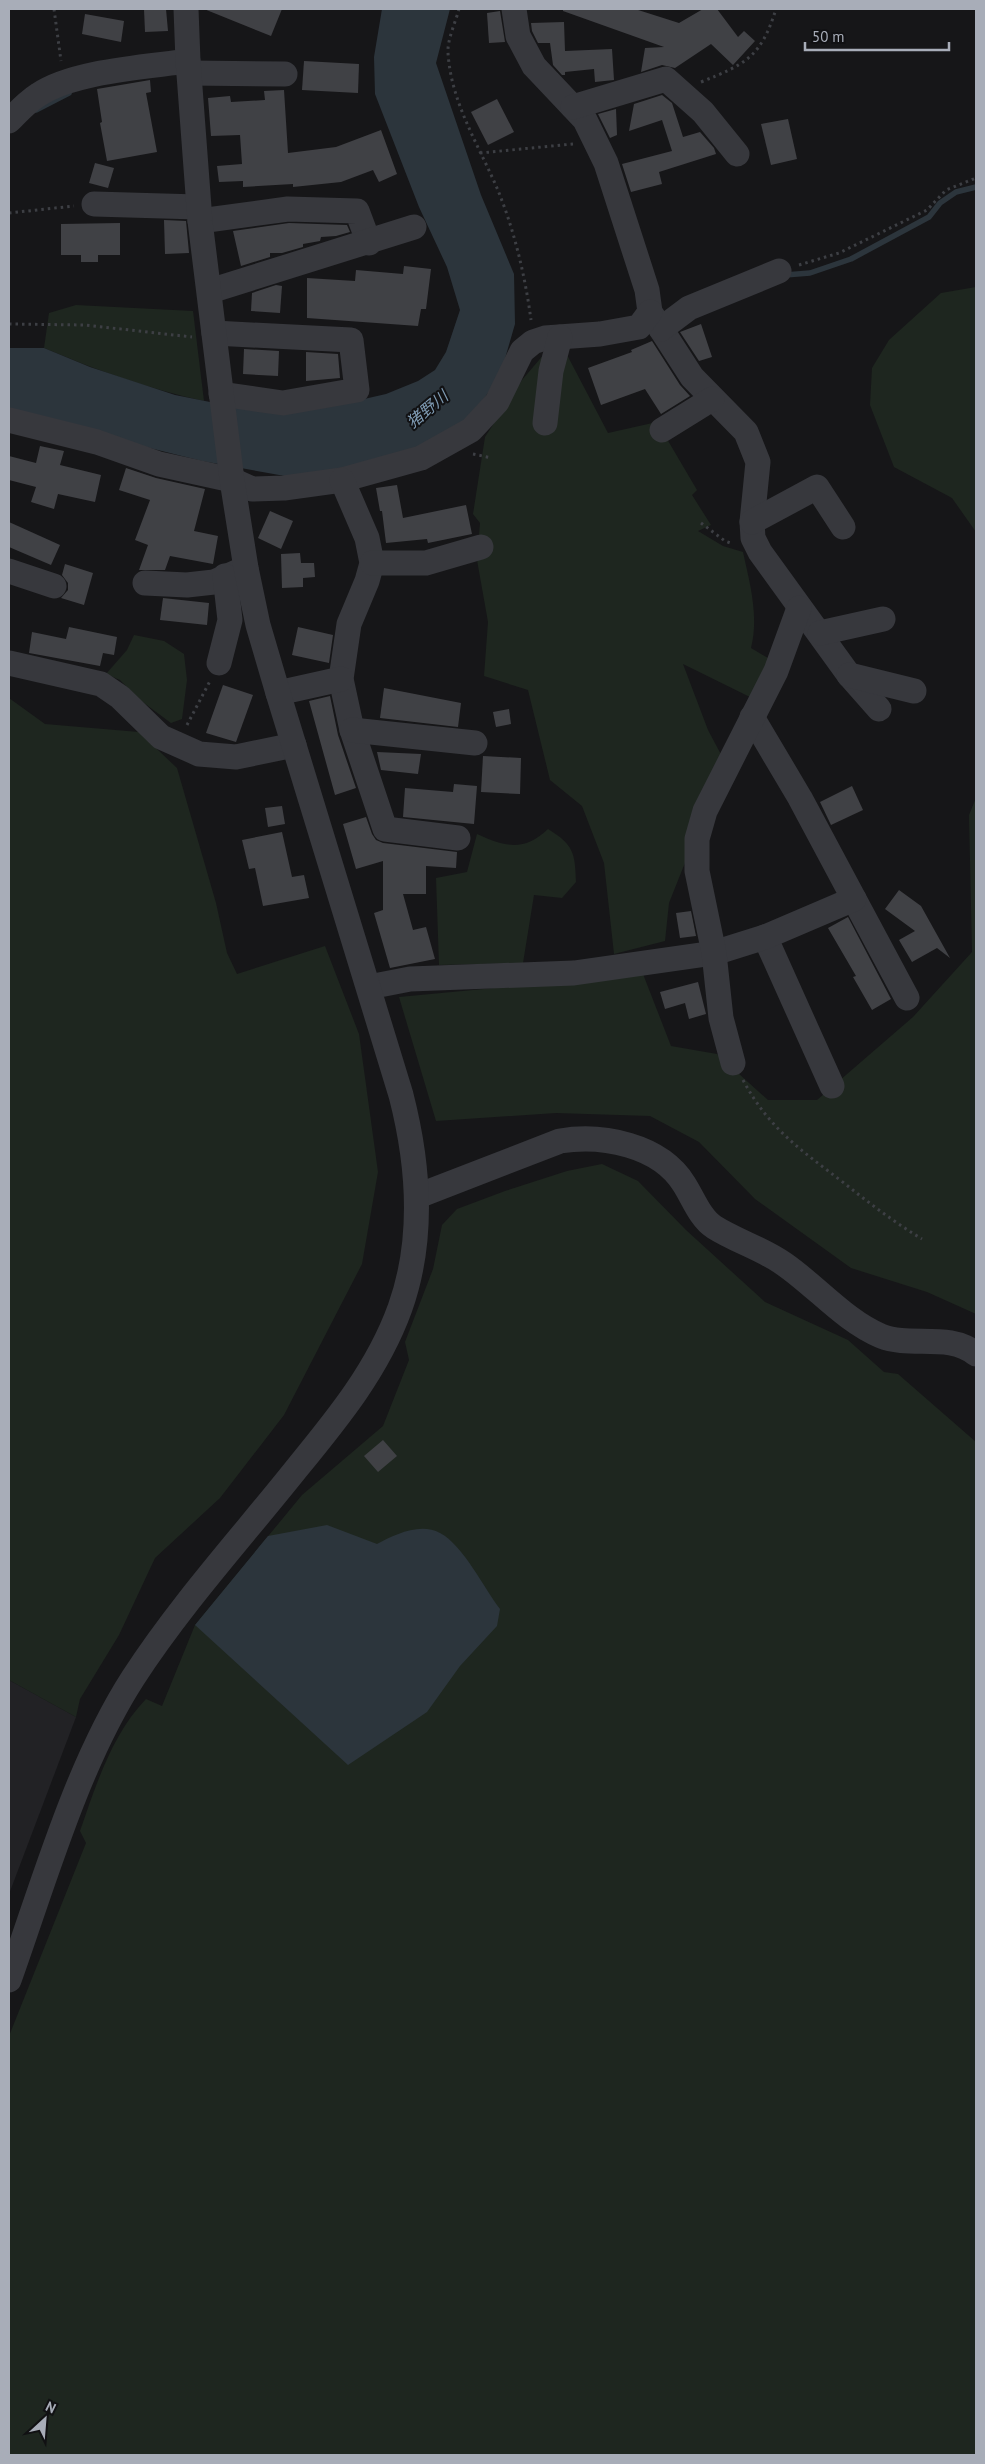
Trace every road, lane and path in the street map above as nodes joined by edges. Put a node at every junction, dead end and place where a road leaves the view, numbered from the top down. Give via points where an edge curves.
1 (54, 9) edge
2 (186, 9) edge
3 (460, 9) edge
4 (514, 9) edge
5 (776, 9) edge
6 (188, 67) junction
7 (285, 74) dead end
8 (64, 84) junction
9 (679, 91) junction
10 (573, 107) junction
11 (9, 121) edge
12 (596, 142) junction
13 (480, 153) junction
14 (736, 154) dead end
15 (976, 178) edge
16 (94, 204) joint
17 (9, 212) edge
18 (199, 214) junction
19 (414, 227) dead end
20 (369, 243) junction
21 (780, 271) joint
22 (210, 291) junction
23 (656, 321) junction
24 (9, 324) edge
25 (215, 336) junction
26 (560, 337) junction
27 (533, 342) junction
28 (222, 396) junction
29 (712, 399) junction
30 (9, 420) edge
31 (545, 423) dead end
32 (662, 430) dead end
33 (471, 454) dead end
34 (492, 458) dead end
35 (232, 480) junction
36 (342, 480) junction
37 (752, 522) junction
38 (701, 523) dead end
39 (843, 527) dead end
40 (481, 546) dead end
41 (760, 552) junction
42 (372, 563) junction
43 (9, 571) edge
44 (236, 572) junction
45 (145, 583) dead end
46 (54, 586) dead end
47 (799, 608) junction
48 (883, 619) dead end
49 (820, 633) junction
50 (9, 663) edge
51 (219, 663) joint
52 (848, 675) junction
53 (341, 678) junction
54 (914, 692) dead end
55 (278, 693) junction
56 (879, 709) dead end
57 (752, 717) junction
58 (352, 730) junction
59 (474, 743) dead end
60 (176, 744) junction
61 (294, 744) junction
62 (458, 838) dead end
63 (854, 899) junction
64 (764, 936) junction
65 (714, 953) junction
66 (369, 987) junction
67 (907, 998) dead end
68 (733, 1063) joint
69 (832, 1086) dead end
70 (418, 1196) junction
71 (922, 1239) dead end
72 (976, 1354) edge
73 (9, 1980) edge

1 - 8 path
2 - 6 street
3 - 13 path via 447,51 453,84
4 - 10 street via 518,36 534,66
5 - 9 path via 758,50 732,70
6 - 7 street
6 - 8 street via 97,74
6 - 18 street
8 - 11 street via 39,94
9 - 10 street via 666,79
9 - 14 street via 703,112
10 - 12 street via 585,120
12 - 13 path
12 - 23 street via 621,207
13 - 27 path via 497,188 514,238 527,292
15 - 21 path via 946,190 927,210 839,253
16 - 17 path
16 - 18 street
18 - 20 street via 288,209 357,211
18 - 22 street
19 - 20 street
20 - 22 street
21 - 23 street
22 - 25 street
23 - 26 street via 600,334
23 - 29 street via 692,377
24 - 25 path via 85,325
25 - 28 street
25 - 28 street via 351,340 357,390 283,403
26 - 27 street
26 - 31 street
27 - 36 street via 522,351 497,402 471,430 421,458
28 - 35 street
29 - 32 street
29 - 37 street via 746,432 758,462
30 - 35 street via 97,442 159,464
33 - 34 path
35 - 36 street via 252,489
35 - 44 street
36 - 42 street via 366,538
37 - 39 street via 817,487
37 - 41 street via 753,538
38 - 41 path via 725,541
40 - 42 street via 426,563
41 - 47 street
42 - 53 street via 349,624
43 - 46 street
44 - 45 street via 214,582 187,586
44 - 51 street via 230,620
44 - 55 street via 258,625
47 - 49 street
47 - 57 street via 776,671
48 - 49 street
49 - 52 street
50 - 60 street via 101,684 120,697 161,737
51 - 60 path
52 - 54 street
52 - 56 street
53 - 55 street
53 - 58 street
55 - 61 street
57 - 63 street
57 - 65 street via 705,811 697,839 697,871
58 - 59 street
58 - 62 street via 385,829
60 - 61 street via 200,754 236,757
61 - 66 street
63 - 64 street
63 - 67 street
64 - 65 street
64 - 69 street
65 - 66 street via 574,973 410,979
65 - 68 street via 721,1018
66 - 70 street via 412,1137
68 - 71 path via 755,1102 786,1139 895,1223
70 - 72 street via 560,1140 579,1138 637,1146 671,1168 712,1226 783,1264 856,1322 882,1336 941,1341
70 - 73 street via 409,1276 400,1308 381,1352 338,1418 187,1604 132,1679 80,1782

